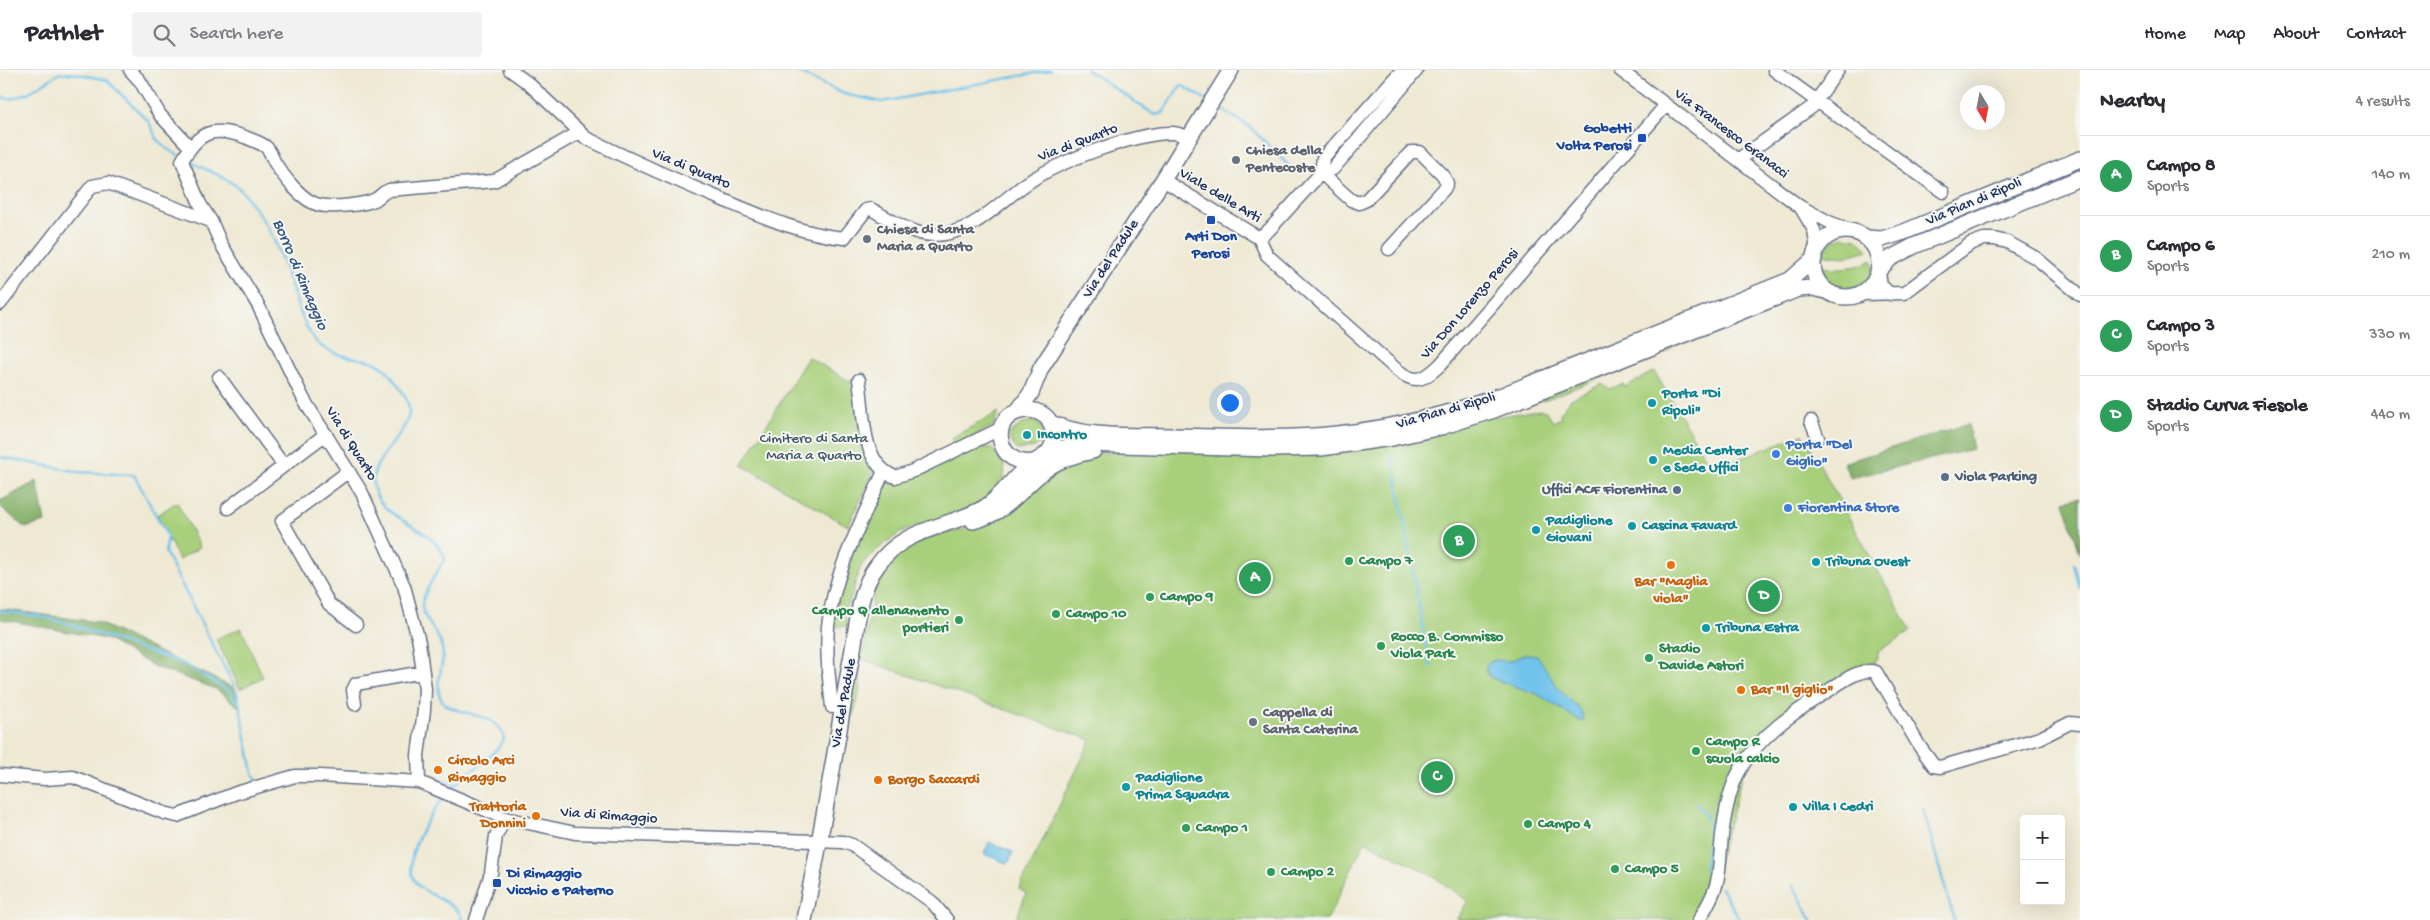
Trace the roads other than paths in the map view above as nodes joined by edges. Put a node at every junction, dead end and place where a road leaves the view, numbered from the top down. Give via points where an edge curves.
1 (130, 70) edge
2 (510, 70) edge
3 (1230, 70) edge
4 (1402, 70) edge
5 (1417, 70) edge
6 (1620, 70) edge
7 (1774, 70) edge
8 (1838, 70) edge
9 (1816, 102) junction
10 (1666, 105) junction
11 (580, 132) junction
12 (1189, 138) junction
13 (190, 146) junction
14 (1739, 159) junction
15 (2080, 159) edge
16 (1321, 173) junction
17 (2080, 178) edge
18 (1163, 180) junction
19 (1944, 192) dead end
20 (1799, 206) junction
21 (211, 220) junction
22 (1861, 235) junction
23 (1259, 238) junction
24 (1389, 249) dead end
25 (1815, 254) junction
26 (1879, 271) junction
27 (1826, 291) junction
28 (1863, 294) junction
29 (1890, 294) junction
30 (2080, 295) edge
31 (0, 304) edge
32 (219, 377) dead end
33 (859, 380) dead end
34 (1036, 382) junction
35 (1017, 412) junction
36 (1038, 412) junction
37 (1811, 421) dead end
38 (1050, 422) junction
39 (1002, 428) junction
40 (326, 434) junction
41 (1812, 440) dead end
42 (1120, 446) junction
43 (960, 450) junction
44 (1006, 451) junction
45 (1049, 452) junction
46 (1034, 462) junction
47 (284, 466) junction
48 (883, 469) junction
49 (348, 471) junction
50 (1006, 489) junction
51 (228, 508) dead end
52 (940, 525) junction
53 (356, 625) dead end
54 (423, 672) junction
55 (355, 704) dead end
56 (832, 707) dead end
57 (2080, 724) edge
58 (0, 775) edge
59 (419, 782) junction
60 (505, 818) junction
61 (819, 842) junction
62 (476, 920) edge
63 (804, 920) edge
64 (947, 920) edge
65 (1700, 920) edge

1 - 13 street via 160,115
2 - 11 street
3 - 12 main road, Via del Padule
4 - 16 street, Viale delle Arti via 1323,158
5 - 16 street, Viale delle Arti via 1333,169
6 - 10 street, Via Francesco Granacci
7 - 9 street
8 - 9 street
9 - 14 street via 1797,120
9 - 19 street
10 - 14 street, Via Francesco Granacci
10 - 23 street, Via Don Lorenzo Perosi via 1440,365 1424,378 1408,378 1397,370 1266,255
11 - 12 street, Via di Quarto via 654,172 737,206 801,230 844,238 866,210 872,209 919,233 934,235 961,230 984,218 1034,178 1057,166 1157,134 1171,133
11 - 13 street via 494,180 389,190 376,199 357,205 319,205 304,196 276,164 267,147 238,135 219,131 206,133
12 - 18 main road, Via del Padule
13 - 21 street, Via di Quarto via 182,161 183,166
14 - 20 street, Via Francesco Granacci
15 - 22 main road, Via Pian di Ripoli via 1904,232 1882,239
16 - 23 street, Viale delle Arti
16 - 24 street via 1359,204 1412,152 1420,152 1443,175 1447,183 1444,189
17 - 26 main road, Via Pian di Ripoli via 1914,246 1891,258
18 - 23 street, Viale delle Arti
18 - 34 main road, Via del Padule via 1041,368
20 - 22 street, Via Francesco Granacci
20 - 25 street, Via Francesco Granacci via 1814,230
21 - 31 street via 108,183 92,186
21 - 40 street, Via di Quarto via 221,244 281,347 304,400
22 - 25 main road, Via Pian di Ripoli via 1844,231 1832,235
22 - 26 main road via 1878,252
25 - 27 main road via 1814,274
25 - 38 main road, Via Pian di Ripoli via 1790,280 1500,396 1413,422 1336,435 1284,438 1084,434
26 - 28 main road, Via Pian di Ripoli via 1873,285
26 - 29 street via 1881,285
27 - 28 main road, Via Pian di Ripoli via 1844,298
27 - 42 main road, Via Pian di Ripoli via 1798,289 1494,410 1392,438 1321,448
28 - 29 street
29 - 30 street via 1908,290 1975,242 1994,239 2007,242 2036,258
32 - 47 street
33 - 48 street via 869,448
34 - 35 main road, Via del Padule
34 - 36 main road, Via del Padule
35 - 36 main road
35 - 39 main road, Via del Padule
36 - 38 main road
37 - 41 street
38 - 45 main road via 1054,437
39 - 43 street, Via del Padule
39 - 44 main road
40 - 47 street
40 - 49 street, Via di Quarto
42 - 45 main road, Via Pian di Ripoli via 1082,444
42 - 52 main road, Via Pian di Ripoli via 1077,454 1058,462 1039,475 1007,506 990,516
43 - 44 street, Via del Padule via 983,443
43 - 48 street, Via del Padule via 900,477
44 - 46 main road, Via del Padule via 1021,462
44 - 50 main road via 1010,472
45 - 46 main road, Via del Padule
46 - 50 main road, Via del Padule
47 - 51 street
48 - 56 street, Via del Padule via 837,582 828,625 827,649
49 - 53 street via 282,521 329,604
49 - 54 street, Via di Quarto via 362,492 404,586 419,642
50 - 52 main road, Via del Padule via 984,507
52 - 61 main road, Via del Padule via 904,539 877,565 867,583 846,682
54 - 55 street via 356,684 352,690
54 - 59 street, Via di Quarto
57 - 65 street via 2070,723 2040,738 1934,766 1876,672 1871,670 1847,680 1770,732 1740,770 1731,791 1723,828 1718,879
58 - 59 street, Via di Rimaggio via 45,779 73,777 178,816 236,793 295,776
59 - 60 street, Via di Rimaggio
60 - 61 street, Via di Rimaggio via 575,833
60 - 62 street via 496,836 491,873
61 - 63 main road, Via del Padule
61 - 64 street via 852,845 932,902

